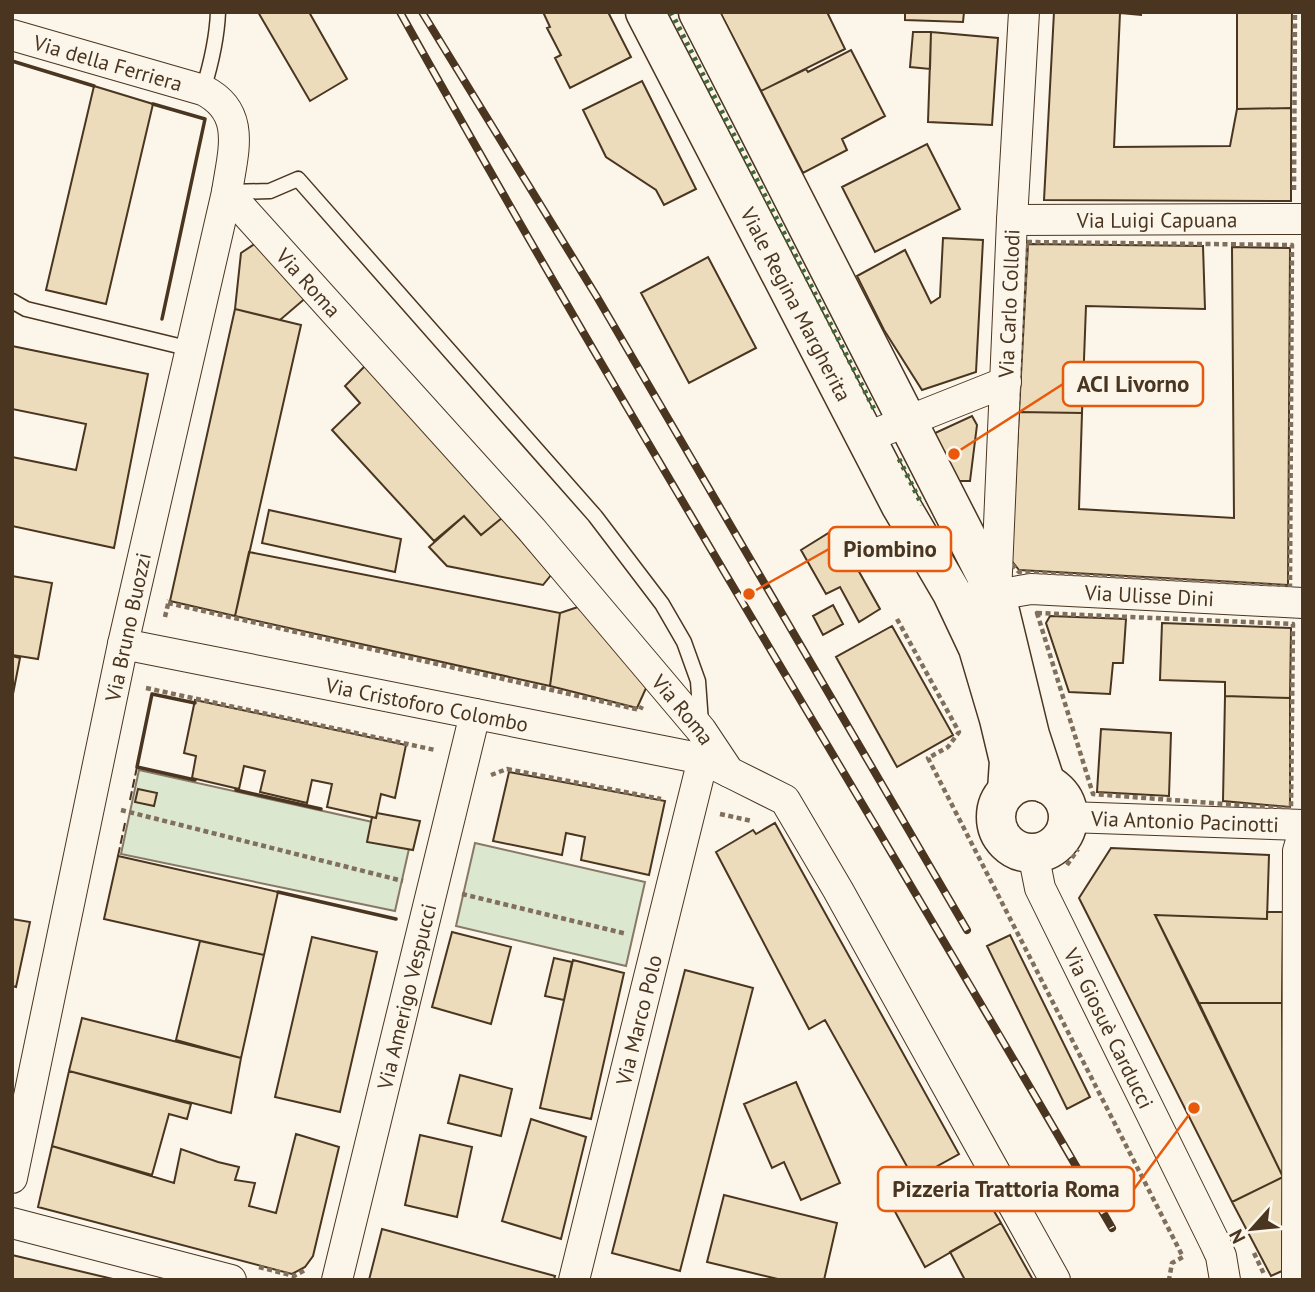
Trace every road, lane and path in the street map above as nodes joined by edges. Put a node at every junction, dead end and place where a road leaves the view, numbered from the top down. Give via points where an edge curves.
1 (218, 12) edge
2 (645, 12) edge
3 (698, 12) edge
4 (1024, 12) edge
5 (1295, 12) edge
6 (12, 35) edge
7 (203, 90) junction
8 (227, 192) junction
9 (1298, 211) edge
10 (1019, 231) junction
11 (12, 301) edge
12 (191, 349) junction
13 (1006, 382) junction
14 (906, 420) junction
15 (865, 438) junction
16 (171, 590) dead end
17 (952, 593) junction
18 (996, 595) junction
19 (168, 603) junction
20 (1303, 603) edge
21 (165, 617) dead end
22 (897, 619) dead end
23 (123, 644) junction
24 (146, 688) dead end
25 (645, 699) dead end
26 (475, 714) junction
27 (702, 745) junction
28 (439, 751) dead end
29 (486, 777) dead end
30 (1046, 784) junction
31 (1007, 791) junction
32 (666, 800) dead end
33 (121, 810) dead end
34 (761, 823) dead end
35 (1299, 823) edge
36 (717, 827) dead end
37 (1076, 832) junction
38 (1049, 860) junction
39 (407, 882) dead end
40 (459, 893) dead end
41 (638, 937) dead end
42 (12, 1178) edge
43 (12, 1223) edge
44 (1252, 1248) dead end
45 (315, 1258) dead end
46 (243, 1273) edge
47 (337, 1280) edge
48 (574, 1280) edge
49 (1055, 1280) edge
50 (1169, 1280) edge
51 (1225, 1280) edge
52 (1267, 1280) edge
53 (1297, 1280) edge

1 - 7 lane
2 - 15 street, Viale Regina Margherita
3 - 14 street
4 - 10 street, Via Carlo Collodi
5 - 9 path
6 - 7 street, Via della Ferriera
7 - 8 street, Via Bruno Buozzi via 229,110 234,140
8 - 12 street, Via Bruno Buozzi
8 - 27 street, Via Roma via 533,530
8 - 27 lane via 270,191 298,179 596,516 662,604 684,642 698,681
9 - 10 street, Via Luigi Capuana
10 - 10 path via 1293,245 1290,587 1019,572 1008,559
10 - 13 street, Via Carlo Collodi
11 - 12 lane via 26,309
12 - 23 street, Via Bruno Buozzi
13 - 14 street
13 - 18 street, Via Carlo Collodi
14 - 15 street
14 - 18 street
15 - 17 street, Viale Regina Margherita
16 - 19 path
17 - 18 street, Via Ulisse Dini
17 - 31 street, Viale Regina Margherita via 978,648 999,719 1009,761
18 - 20 street, Via Ulisse Dini via 1031,589
18 - 30 street
19 - 21 path
19 - 25 path via 640,710
22 - 50 path via 958,732 948,747 928,758 1183,1258 1172,1264
23 - 26 street, Via Cristoforo Colombo
23 - 42 street, Via Bruno Buozzi
24 - 28 path
26 - 27 street, Via Cristoforo Colombo
26 - 47 street, Via Amerigo Vespucci
27 - 48 street, Via Marco Polo
27 - 49 street, Via Roma via 729,772 785,800
29 - 32 path via 507,769
30 - 31 street via 1026,781
30 - 37 street via 1062,797
31 - 38 street, Viale Regina Margherita via 997,813 1002,836 1020,851
33 - 39 path
34 - 36 path via 720,814
35 - 35 path via 1293,624 1037,613 1093,794
35 - 37 street, Via Antonio Pacinotti
35 - 53 street
37 - 38 path via 1076,850
37 - 38 street via 1067,828 1043,851
38 - 51 street, Via Giosuè Carducci via 1040,888 1218,1248
40 - 41 path
43 - 46 street
44 - 52 path
45 - 46 path via 294,1276

